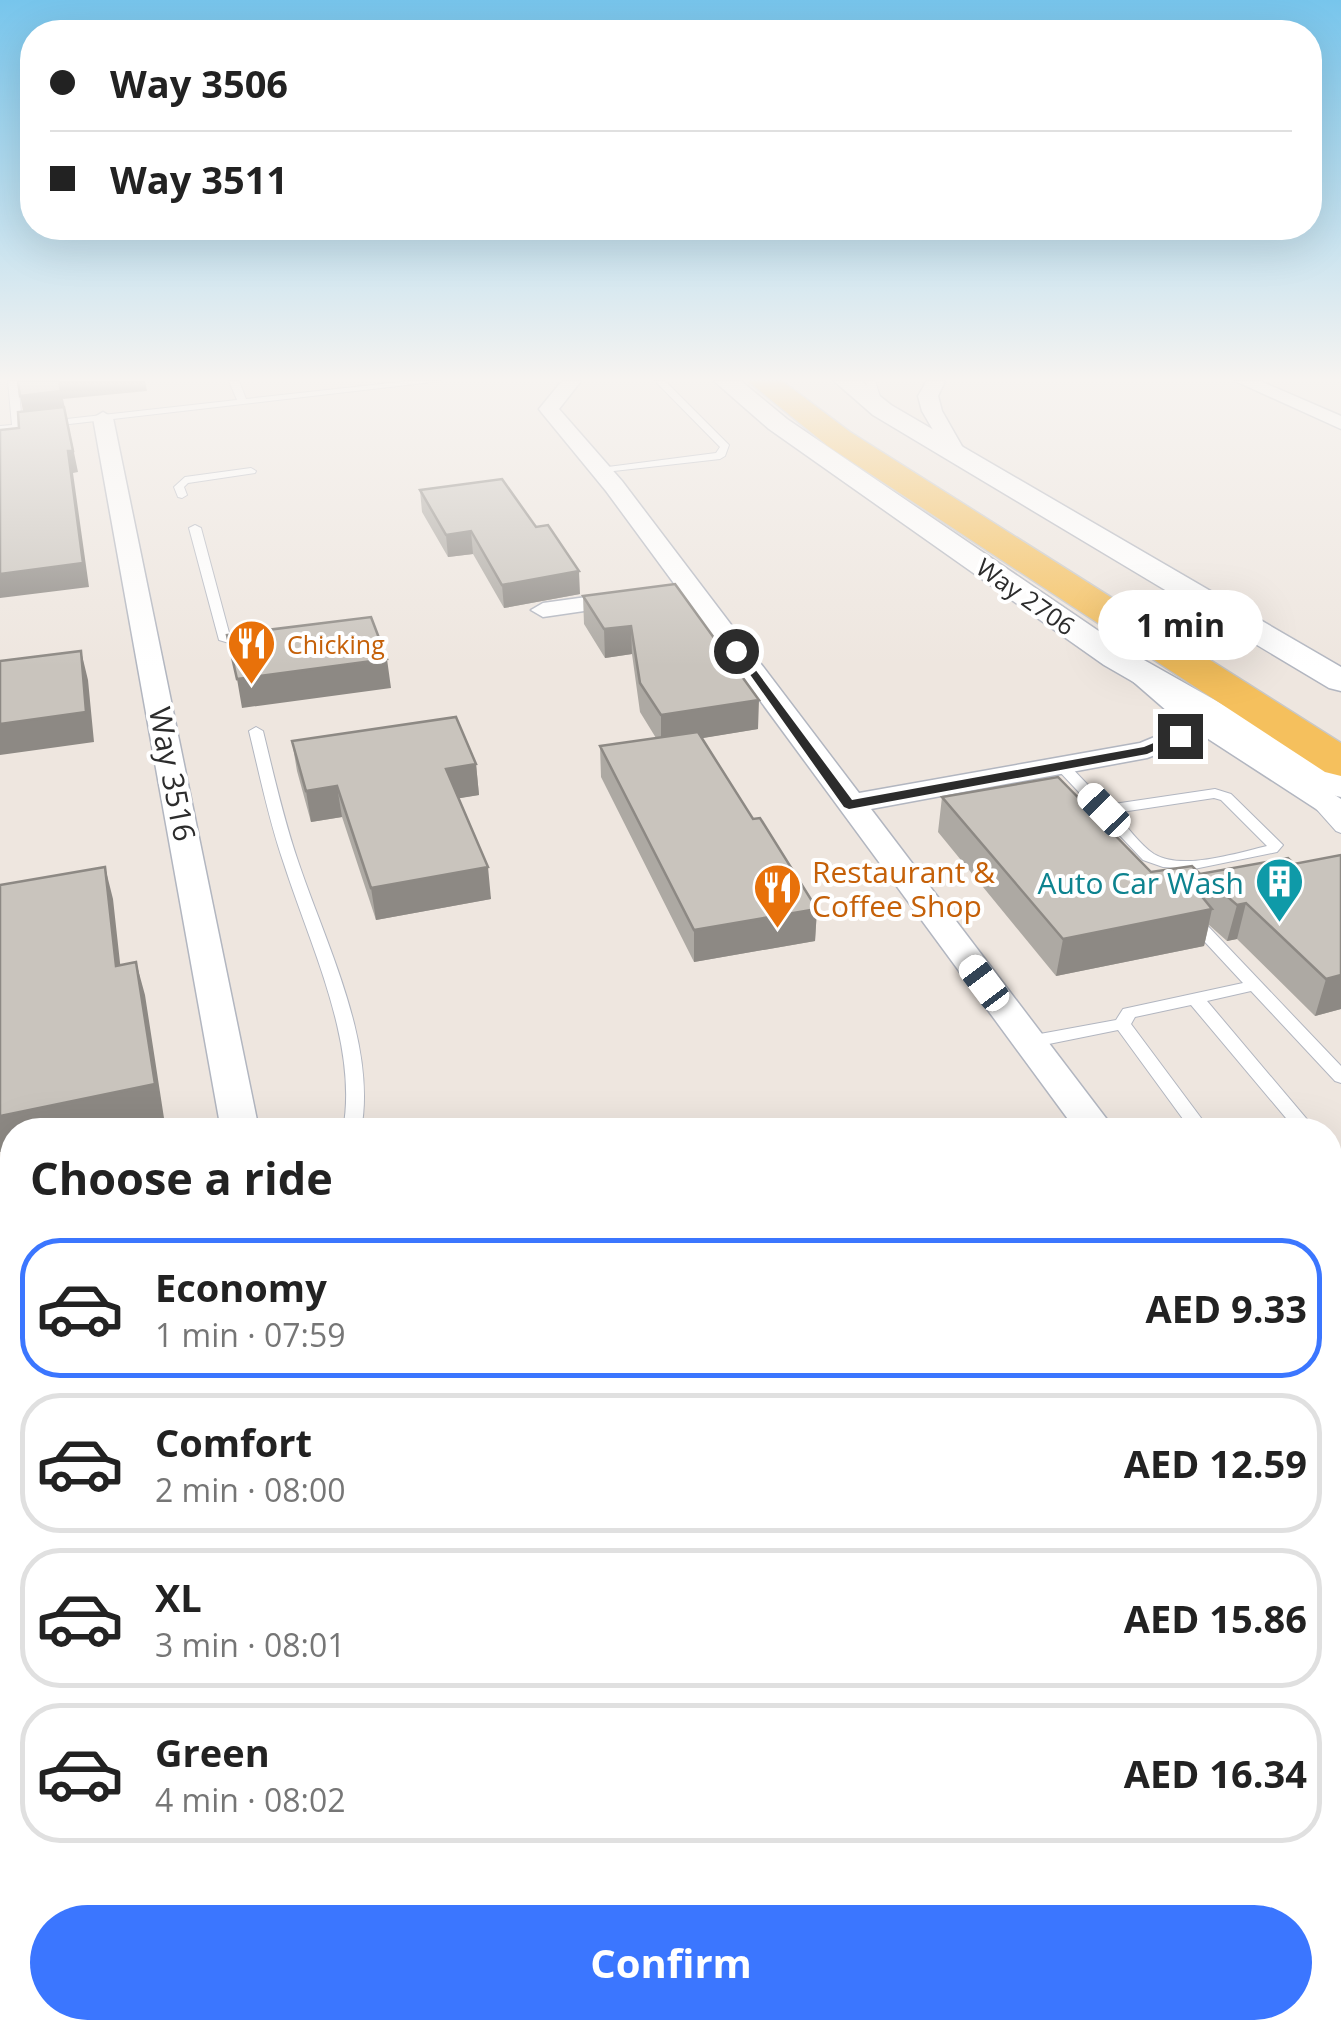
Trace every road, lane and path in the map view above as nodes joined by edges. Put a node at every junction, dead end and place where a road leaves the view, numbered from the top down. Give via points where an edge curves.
1 (114, 476) edge
2 (213, 476) edge
3 (604, 476) edge
4 (853, 476) edge
5 (904, 476) edge
6 (934, 476) edge
7 (993, 476) edge
8 (182, 495) dead end
9 (195, 528) dead end
10 (1058, 564) junction
11 (672, 592) junction
12 (543, 610) dead end
13 (225, 640) edge
14 (1116, 658) junction
15 (1341, 681) edge
16 (1177, 706) junction
17 (1341, 722) edge
18 (256, 731) dead end
19 (1341, 763) edge
20 (1062, 766) junction
21 (1341, 786) edge
22 (1308, 791) junction
23 (849, 804) junction
24 (1104, 810) junction
25 (1341, 812) edge
26 (1341, 828) edge
27 (1198, 925) edge
28 (1255, 985) junction
29 (1194, 997) junction
30 (1122, 1024) junction
31 (1029, 1042) junction
32 (1341, 1077) edge
33 (238, 1118) edge
34 (353, 1118) edge
35 (1087, 1118) edge
36 (1192, 1118) edge
37 (1296, 1118) edge

1 - 33 street, Way 3516
2 - 8 lane via 185,480
3 - 11 street
4 - 14 street, Way 2706
5 - 10 main road
6 - 10 main road
7 - 15 street
9 - 13 lane
10 - 17 main road
10 - 19 main road
11 - 12 street
11 - 23 street
14 - 16 street
14 - 21 street, Way 2706
16 - 20 street via 1187,722 1180,736 1147,750
16 - 22 street
18 - 34 lane via 356,1077
20 - 23 street
20 - 24 lane
22 - 25 street
22 - 26 lane
23 - 31 street
24 - 24 lane via 1162,864 1203,864 1276,845 1214,793
27 - 28 lane
28 - 29 lane
28 - 32 lane
29 - 30 lane via 1128,1013
29 - 37 lane
30 - 31 lane
30 - 36 lane
31 - 35 street

